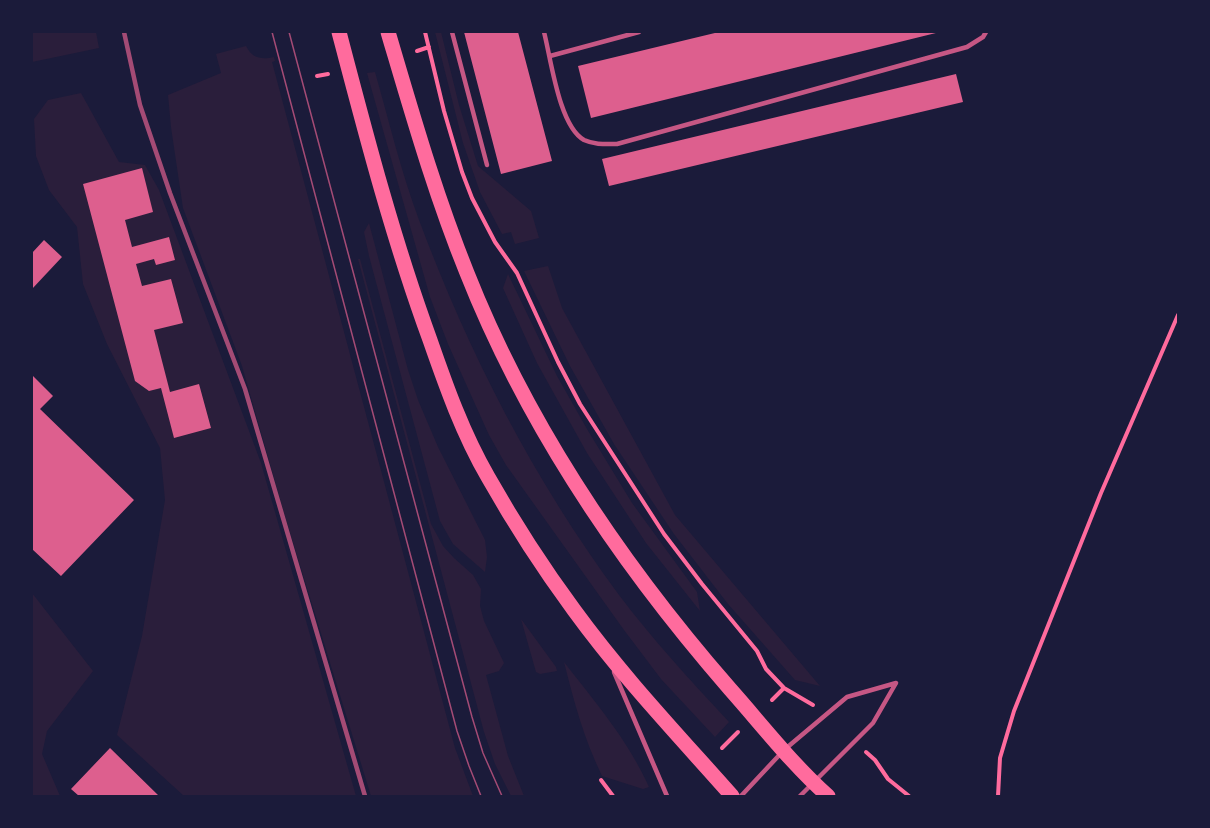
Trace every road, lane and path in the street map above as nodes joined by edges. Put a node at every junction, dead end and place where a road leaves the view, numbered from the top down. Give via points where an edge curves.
1 (339, 32) edge
2 (388, 32) edge
3 (425, 32) edge
4 (452, 32) edge
5 (544, 32) edge
6 (639, 32) edge
7 (986, 32) edge
8 (429, 48) junction
9 (417, 51) dead end
10 (550, 56) junction
11 (488, 165) dead end
12 (1179, 315) edge
13 (605, 650) junction
14 (784, 688) junction
15 (771, 700) dead end
16 (813, 705) dead end
17 (739, 732) dead end
18 (722, 748) dead end
19 (784, 750) junction
20 (875, 760) dead end
21 (601, 780) dead end
22 (813, 783) junction
23 (613, 796) edge
24 (667, 796) edge
25 (732, 796) edge
26 (741, 796) edge
27 (800, 796) edge
28 (828, 796) edge
29 (909, 796) edge
30 (998, 796) edge

1 - 13 main road via 396,239 460,419 488,478 574,611
2 - 19 main road via 422,149 463,264 486,319 546,435 629,564
3 - 8 path
4 - 11 lane
5 - 10 lane
6 - 10 lane
7 - 10 lane via 967,47 617,144 598,144 572,130 564,115
8 - 9 path
8 - 14 path via 472,198 517,273 580,404 664,534
12 - 30 path via 1101,493 1014,711 1000,758
13 - 24 lane
13 - 25 main road
14 - 15 path
14 - 16 path
17 - 18 path
19 - 22 main road
19 - 22 lane via 847,697 896,683 873,723
19 - 26 lane
20 - 29 path via 888,779
21 - 23 path
22 - 27 lane
22 - 28 main road

